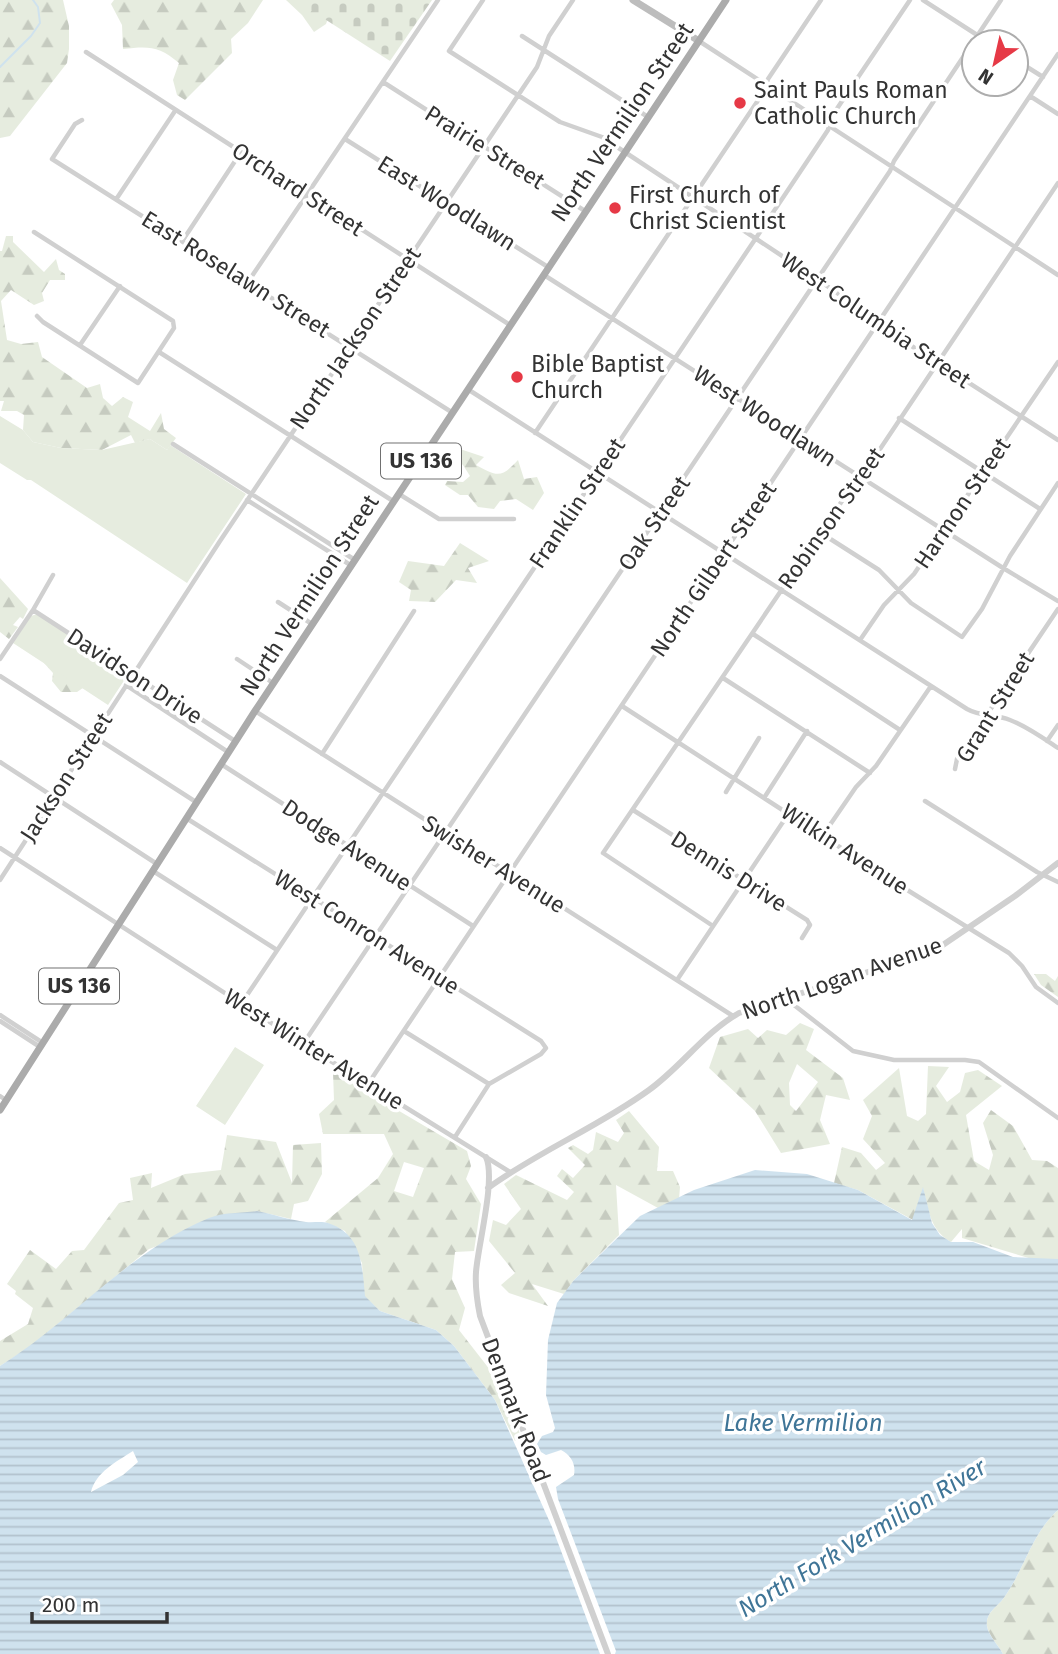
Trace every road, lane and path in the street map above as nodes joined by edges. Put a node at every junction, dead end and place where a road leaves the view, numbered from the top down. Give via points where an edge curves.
1 (438, 0) edge
2 (483, 0) edge
3 (565, 0) edge
4 (633, 0) edge
5 (726, 0) edge
6 (821, 0) edge
7 (910, 0) edge
8 (923, 0) edge
9 (1001, 0) edge
10 (572, 2) edge
11 (967, 28) edge
12 (983, 28) edge
13 (522, 36) dead end
14 (699, 41) junction
15 (544, 50) junction
16 (86, 52) dead end
17 (1058, 54) edge
18 (960, 63) edge
19 (1030, 69) edge
20 (1043, 77) junction
21 (383, 82) junction
22 (767, 85) junction
23 (519, 96) junction
24 (1030, 96) joint
25 (1029, 98) edge
26 (175, 111) junction
27 (1058, 114) edge
28 (649, 117) junction
29 (82, 120) dead end
30 (828, 125) junction
31 (345, 139) junction
32 (484, 146) junction
33 (241, 152) junction
34 (625, 153) junction
35 (892, 167) junction
36 (1058, 183) edge
37 (307, 194) junction
38 (117, 198) junction
39 (693, 198) junction
40 (446, 203) junction
41 (955, 208) junction
42 (586, 212) junction
43 (34, 232) dead end
44 (756, 239) junction
45 (183, 240) junction
46 (1015, 247) junction
47 (408, 259) junction
48 (549, 268) junction
49 (544, 275) junction
50 (1058, 275) edge
51 (817, 279) junction
52 (248, 282) junction
53 (120, 286) junction
54 (37, 316) dead end
55 (612, 318) junction
56 (878, 323) junction
57 (511, 325) junction
58 (80, 345) junction
59 (350, 346) junction
60 (159, 352) junction
61 (675, 358) junction
62 (937, 362) junction
63 (1058, 362) edge
64 (468, 389) junction
65 (737, 398) junction
66 (453, 412) junction
67 (1022, 416) junction
68 (899, 418) junction
69 (535, 433) junction
70 (290, 436) junction
71 (800, 438) junction
72 (1058, 440) edge
73 (173, 444) dead end
74 (983, 471) junction
75 (598, 473) junction
76 (859, 476) junction
77 (1058, 482) edge
78 (251, 494) junction
79 (399, 494) junction
80 (247, 500) junction
81 (394, 502) junction
82 (1040, 509) junction
83 (661, 513) junction
84 (514, 519) dead end
85 (943, 529) junction
86 (821, 533) junction
87 (724, 552) junction
88 (354, 563) junction
89 (1003, 568) junction
90 (53, 575) dead end
91 (782, 590) junction
92 (899, 590) junction
93 (1058, 601) edge
94 (278, 602) dead end
95 (1058, 609) edge
96 (33, 610) junction
97 (414, 611) dead end
98 (312, 624) junction
99 (752, 634) junction
100 (860, 640) junction
101 (0, 659) edge
102 (237, 659) dead end
103 (133, 675) junction
104 (0, 676) edge
105 (723, 678) junction
106 (273, 684) junction
107 (126, 685) junction
108 (930, 686) junction
109 (622, 706) junction
110 (256, 711) junction
111 (985, 716) junction
112 (1058, 725) edge
113 (900, 730) junction
114 (807, 732) junction
115 (93, 736) junction
116 (759, 738) dead end
117 (236, 741) junction
118 (1047, 741) junction
119 (678, 743) junction
120 (1058, 748) edge
121 (229, 752) junction
122 (322, 754) junction
123 (0, 762) edge
124 (221, 764) junction
125 (955, 769) dead end
126 (870, 773) junction
127 (734, 779) junction
128 (726, 792) dead end
129 (382, 793) junction
130 (54, 797) junction
131 (764, 798) junction
132 (925, 801) dead end
133 (197, 803) junction
134 (633, 810) junction
135 (789, 813) junction
136 (186, 818) junction
137 (446, 834) junction
138 (823, 835) junction
139 (346, 845) junction
140 (0, 848) edge
141 (14, 857) junction
142 (1058, 863) edge
143 (154, 867) junction
144 (508, 874) junction
145 (1044, 874) junction
146 (0, 880) edge
147 (744, 880) junction
148 (1058, 882) edge
149 (410, 885) junction
150 (312, 897) junction
151 (118, 924) junction
152 (473, 926) junction
153 (713, 926) junction
154 (970, 928) junction
155 (375, 938) junction
156 (802, 938) dead end
157 (277, 950) junction
158 (439, 978) junction
159 (677, 980) junction
160 (785, 998) junction
161 (1058, 1003) edge
162 (241, 1004) junction
163 (0, 1015) edge
164 (733, 1016) junction
165 (0, 1021) edge
166 (404, 1031) junction
167 (303, 1044) junction
168 (41, 1045) junction
169 (368, 1084) junction
170 (489, 1084) junction
171 (3, 1098) edge
172 (0, 1110) edge
173 (1058, 1118) edge
174 (454, 1137) junction
175 (486, 1157) junction
176 (510, 1172) junction
177 (488, 1188) junction
178 (608, 1654) edge

1 - 21 street
2 - 23 street, West Columbia Street via 449,51
3 - 10 street
4 - 14 main road
5 - 14 main road, North Vermilion Street / US 136
6 - 22 street
7 - 30 street, Franklin Street
8 - 11 street
9 - 12 street, Oak Street
10 - 15 street, North Jackson Street
13 - 15 street
14 - 22 street
14 - 28 main road, North Vermilion Street / US 136
15 - 23 street, North Jackson Street
15 - 28 street
16 - 26 street, Orchard Street
17 - 20 street, North Gilbert Street
18 - 35 street, Oak Street
19 - 20 street
20 - 24 street, North Gilbert Street
21 - 31 street
21 - 32 street, Prairie Street
22 - 30 street
22 - 39 street
23 - 32 street, North Jackson Street
23 - 34 street, West Columbia Street
24 - 27 street
25 - 41 street, North Gilbert Street
26 - 33 street, Orchard Street
26 - 38 street
28 - 34 main road, North Vermilion Street / US 136
29 - 38 street, East Roselawn Street via 52,159
30 - 35 street
30 - 44 street, Franklin Street
31 - 37 street
31 - 40 street, East Woodlawn
32 - 40 street, North Jackson Street
32 - 42 street, Prairie Street
33 - 37 street, Orchard Street
33 - 45 street
34 - 39 street, West Columbia Street
34 - 42 main road, North Vermilion Street / US 136
35 - 41 street
35 - 51 street, Oak Street
36 - 46 street, Robinson Street
37 - 47 street, Orchard Street
37 - 52 street
38 - 45 street, East Roselawn Street
39 - 44 street, West Columbia Street
39 - 55 street
40 - 47 street, North Jackson Street
40 - 48 street, East Woodlawn
41 - 46 street
41 - 56 street, North Gilbert Street
42 - 48 main road, North Vermilion Street / US 136
43 - 53 street
44 - 51 street, West Columbia Street
44 - 61 street, Franklin Street
45 - 52 street, East Roselawn Street
46 - 50 street
46 - 62 street, Robinson Street
47 - 57 street, Orchard Street
47 - 59 street, North Jackson Street
48 - 49 main road, North Vermilion Street / US 136
49 - 55 street, West Woodlawn
49 - 57 main road, North Vermilion Street / US 136
51 - 56 street, West Columbia Street
51 - 65 street, Oak Street
52 - 59 street, East Roselawn Street
53 - 58 street
53 - 60 street via 173,321 174,328
54 - 58 street
55 - 61 street, West Woodlawn
55 - 69 street
56 - 62 street, West Columbia Street
56 - 71 street, North Gilbert Street
57 - 64 main road, North Vermilion Street / US 136
58 - 60 street via 138,383
59 - 66 street, East Roselawn Street
59 - 70 street, North Jackson Street
60 - 70 street
61 - 65 street, West Woodlawn
61 - 75 street, Franklin Street
62 - 67 street, West Columbia Street
62 - 68 street, Robinson Street
63 - 67 street, Harmon Street
64 - 66 main road, North Vermilion Street / US 136
64 - 69 street
65 - 71 street, West Woodlawn
65 - 83 street, Oak Street
66 - 79 main road, North Vermilion Street / US 136
67 - 72 street, West Columbia Street
67 - 74 street, Harmon Street
68 - 74 street
68 - 76 street, Robinson Street
69 - 75 street
70 - 78 street, North Jackson Street
70 - 81 street
71 - 76 street, West Woodlawn
71 - 87 street, North Gilbert Street
73 - 78 street
74 - 82 street
74 - 85 street, Harmon Street
75 - 83 street
75 - 129 street, Franklin Street
76 - 85 street, West Woodlawn
76 - 86 street, Robinson Street
77 - 82 street
78 - 80 street, North Jackson Street
78 - 88 street
79 - 81 main road, North Vermilion Street / US 136
79 - 84 street via 439,519
80 - 88 street
80 - 103 street, North Jackson Street
81 - 88 main road, North Vermilion Street / US 136
82 - 89 street
83 - 87 street
83 - 137 street, Oak Street
85 - 89 street, West Woodlawn
85 - 92 street, Harmon Street
86 - 91 street, Robinson Street
86 - 92 street via 879,570
87 - 91 street
87 - 109 street, North Gilbert Street
88 - 98 main road, North Vermilion Street / US 136
89 - 92 street via 962,637
89 - 93 street, West Woodlawn
90 - 96 street
91 - 99 street, Robinson Street
91 - 100 street
92 - 100 street, Harmon Street
94 - 98 street
95 - 111 street, Grant Street
96 - 101 street
96 - 103 street, Davidson Drive
97 - 122 street
98 - 106 main road, North Vermilion Street / US 136
99 - 105 street, Robinson Street
99 - 113 street
100 - 108 street
102 - 106 street
103 - 107 street, Jackson Street
103 - 117 street, Davidson Drive
104 - 115 street
105 - 114 street
105 - 119 street, Robinson Street
106 - 110 main road, North Vermilion Street / US 136
107 - 115 street, Jackson Street
107 - 121 street, Davidson Drive
108 - 111 street
108 - 113 street
109 - 119 street, Wilkin Avenue
109 - 144 street, North Gilbert Street
110 - 117 main road, North Vermilion Street / US 136
110 - 122 street, Swisher Avenue
111 - 118 street via 1012,720
111 - 125 street, Grant Street
112 - 118 street
113 - 126 street
114 - 126 street
114 - 131 street
115 - 130 street, Jackson Street
115 - 133 street
116 - 127 street
117 - 121 main road, North Vermilion Street / US 136
118 - 120 street
119 - 127 street, Wilkin Avenue
119 - 134 street, Robinson Street
121 - 124 main road, North Vermilion Street / US 136
122 - 129 street, Swisher Avenue
123 - 130 street
124 - 133 main road, North Vermilion Street / US 136
124 - 139 street, Dodge Avenue
126 - 138 street
127 - 128 street
127 - 131 street, Wilkin Avenue
129 - 137 street, Swisher Avenue
129 - 139 street, Franklin Street
130 - 141 street, Jackson Street
130 - 143 street
131 - 135 street, Wilkin Avenue
132 - 145 street
133 - 136 main road, North Vermilion Street / US 136
134 - 147 street, Dennis Drive
134 - 153 street, Robinson Street via 603,853
135 - 138 street, Wilkin Avenue
135 - 147 street
136 - 143 main road, North Vermilion Street / US 136
136 - 150 street, West Conron Avenue
137 - 144 street, Swisher Avenue
137 - 149 street, Oak Street
138 - 154 street, Wilkin Avenue
139 - 149 street, Dodge Avenue
139 - 150 street, Franklin Street
140 - 141 street, West Winter Avenue
141 - 146 street, Jackson Street
141 - 151 street, West Winter Avenue
142 - 145 street, North Logan Avenue
143 - 151 main road, North Vermilion Street / US 136
143 - 157 street
144 - 152 street, North Gilbert Street
144 - 159 street, Swisher Avenue
145 - 148 street
145 - 154 street, North Logan Avenue
147 - 153 street
147 - 156 street, Dennis Drive via 807,920 810,925
149 - 152 street, Dodge Avenue
149 - 155 street, Oak Street
150 - 155 street, West Conron Avenue
150 - 157 street, Franklin Street
151 - 162 street, West Winter Avenue
151 - 168 main road, North Vermilion Street / US 136
152 - 158 street, North Gilbert Street
153 - 159 street
154 - 160 street, North Logan Avenue via 934,951
154 - 161 street, Wilkin Avenue via 1009,953 1036,987
155 - 158 street, West Conron Avenue
155 - 167 street, Oak Street
157 - 162 street, Franklin Street
158 - 166 street, North Gilbert Street
158 - 170 street, West Conron Avenue via 547,1048
159 - 164 street, Swisher Avenue
160 - 164 street, North Logan Avenue
160 - 173 street via 853,1051 894,1060 979,1062
162 - 167 street, West Winter Avenue
163 - 168 street
164 - 176 street, North Logan Avenue via 643,1095
165 - 168 street
166 - 169 street, North Gilbert Street
166 - 170 street
167 - 169 street, West Winter Avenue
168 - 171 main road, North Vermilion Street / US 136
169 - 174 street, West Winter Avenue
170 - 174 street
171 - 172 main road, North Vermilion Street / US 136
174 - 175 street, West Winter Avenue
175 - 176 street, West Winter Avenue
175 - 177 street, Denmark Road
176 - 177 street, North Logan Avenue
177 - 178 street, Denmark Road via 476,1271 480,1316

